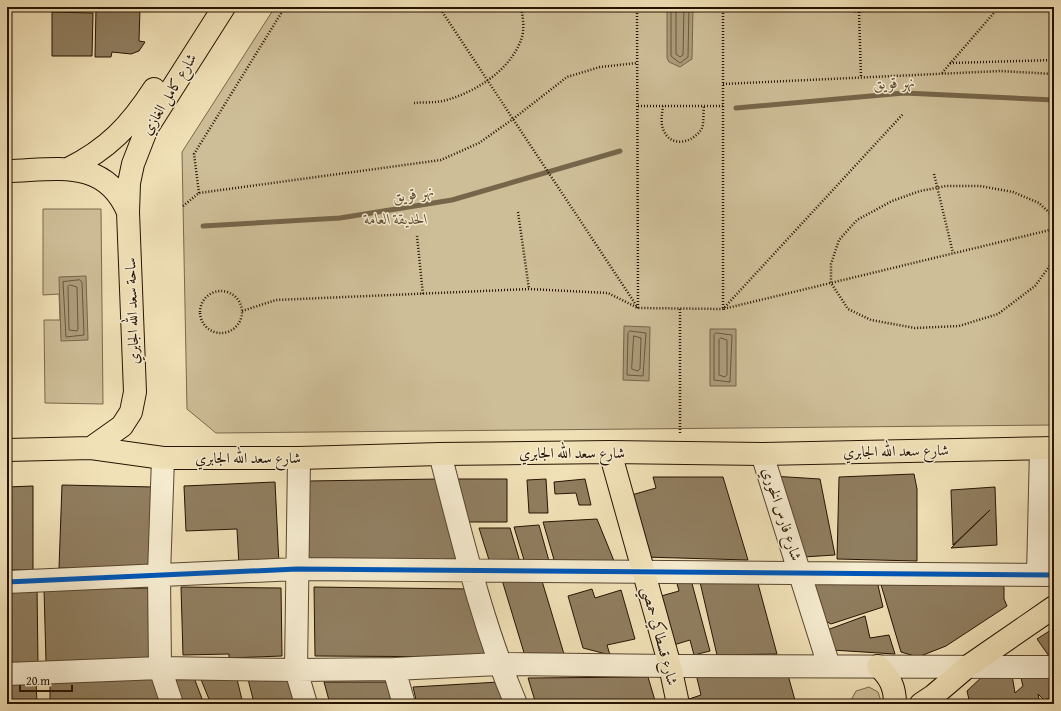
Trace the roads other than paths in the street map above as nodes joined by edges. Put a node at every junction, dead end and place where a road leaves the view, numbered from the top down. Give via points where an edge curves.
1 (207, 7) edge
2 (224, 7) edge
3 (68, 169) junction
4 (7, 171) edge
5 (128, 212) junction
6 (91, 448) junction
7 (1048, 448) edge
8 (7, 450) edge
9 (610, 452) junction
10 (440, 454) junction
11 (762, 454) junction
12 (163, 458) junction
13 (298, 458) junction
14 (297, 569) junction
15 (471, 570) junction
16 (643, 572) junction
17 (801, 573) junction
18 (160, 575) junction
19 (1046, 575) edge
20 (7, 582) edge
21 (1054, 607) edge
22 (499, 664) junction
23 (670, 666) junction
24 (830, 666) junction
25 (878, 666) junction
26 (967, 667) junction
27 (1054, 667) edge
28 (160, 668) junction
29 (394, 669) junction
30 (296, 670) junction
31 (7, 674) edge
32 (930, 701) edge
33 (172, 704) edge
34 (306, 704) edge
35 (404, 704) edge
36 (516, 704) edge
37 (678, 704) edge
38 (895, 704) edge

1 - 3 main road, شارع كامل الغازي via 128,126 100,150
2 - 5 main road, شارع كامل الغازي via 147,128 133,164 129,183
3 - 4 main road, ساحة سعد الله الجابري
3 - 5 main road, ساحة سعد الله الجابري via 82,170 105,180 115,189
5 - 6 main road, ساحة سعد الله الجابري via 135,392 131,412 122,426
6 - 8 main road
6 - 12 main road, شارع سعد الله الجابري
7 - 11 main road, شارع سعد الله الجابري
7 - 19 street
9 - 10 main road, شارع سعد الله الجابري
9 - 11 main road, شارع سعد الله الجابري
9 - 16 main road, شارع قسطاكي حمصي
10 - 13 main road, شارع سعد الله الجابري
10 - 15 street
11 - 17 street, شارع فارس الخوري
12 - 13 main road, شارع سعد الله الجابري
12 - 18 street
13 - 14 street
14 - 15 street
14 - 18 street
14 - 30 street
15 - 16 street
15 - 22 street
16 - 17 street
16 - 23 main road, شارع قسطاكي حمصي
17 - 19 street
17 - 24 street, شارع فارس الخوري
18 - 20 street
18 - 28 street
21 - 26 main road
22 - 23 street
22 - 29 street
22 - 36 street
23 - 24 street
23 - 37 main road, شارع قسطاكي حمصي
24 - 25 street
25 - 26 street
25 - 38 main road via 892,683
26 - 27 street
26 - 32 main road
28 - 30 street
28 - 31 street
28 - 33 street
29 - 30 street
29 - 35 street
30 - 34 street

